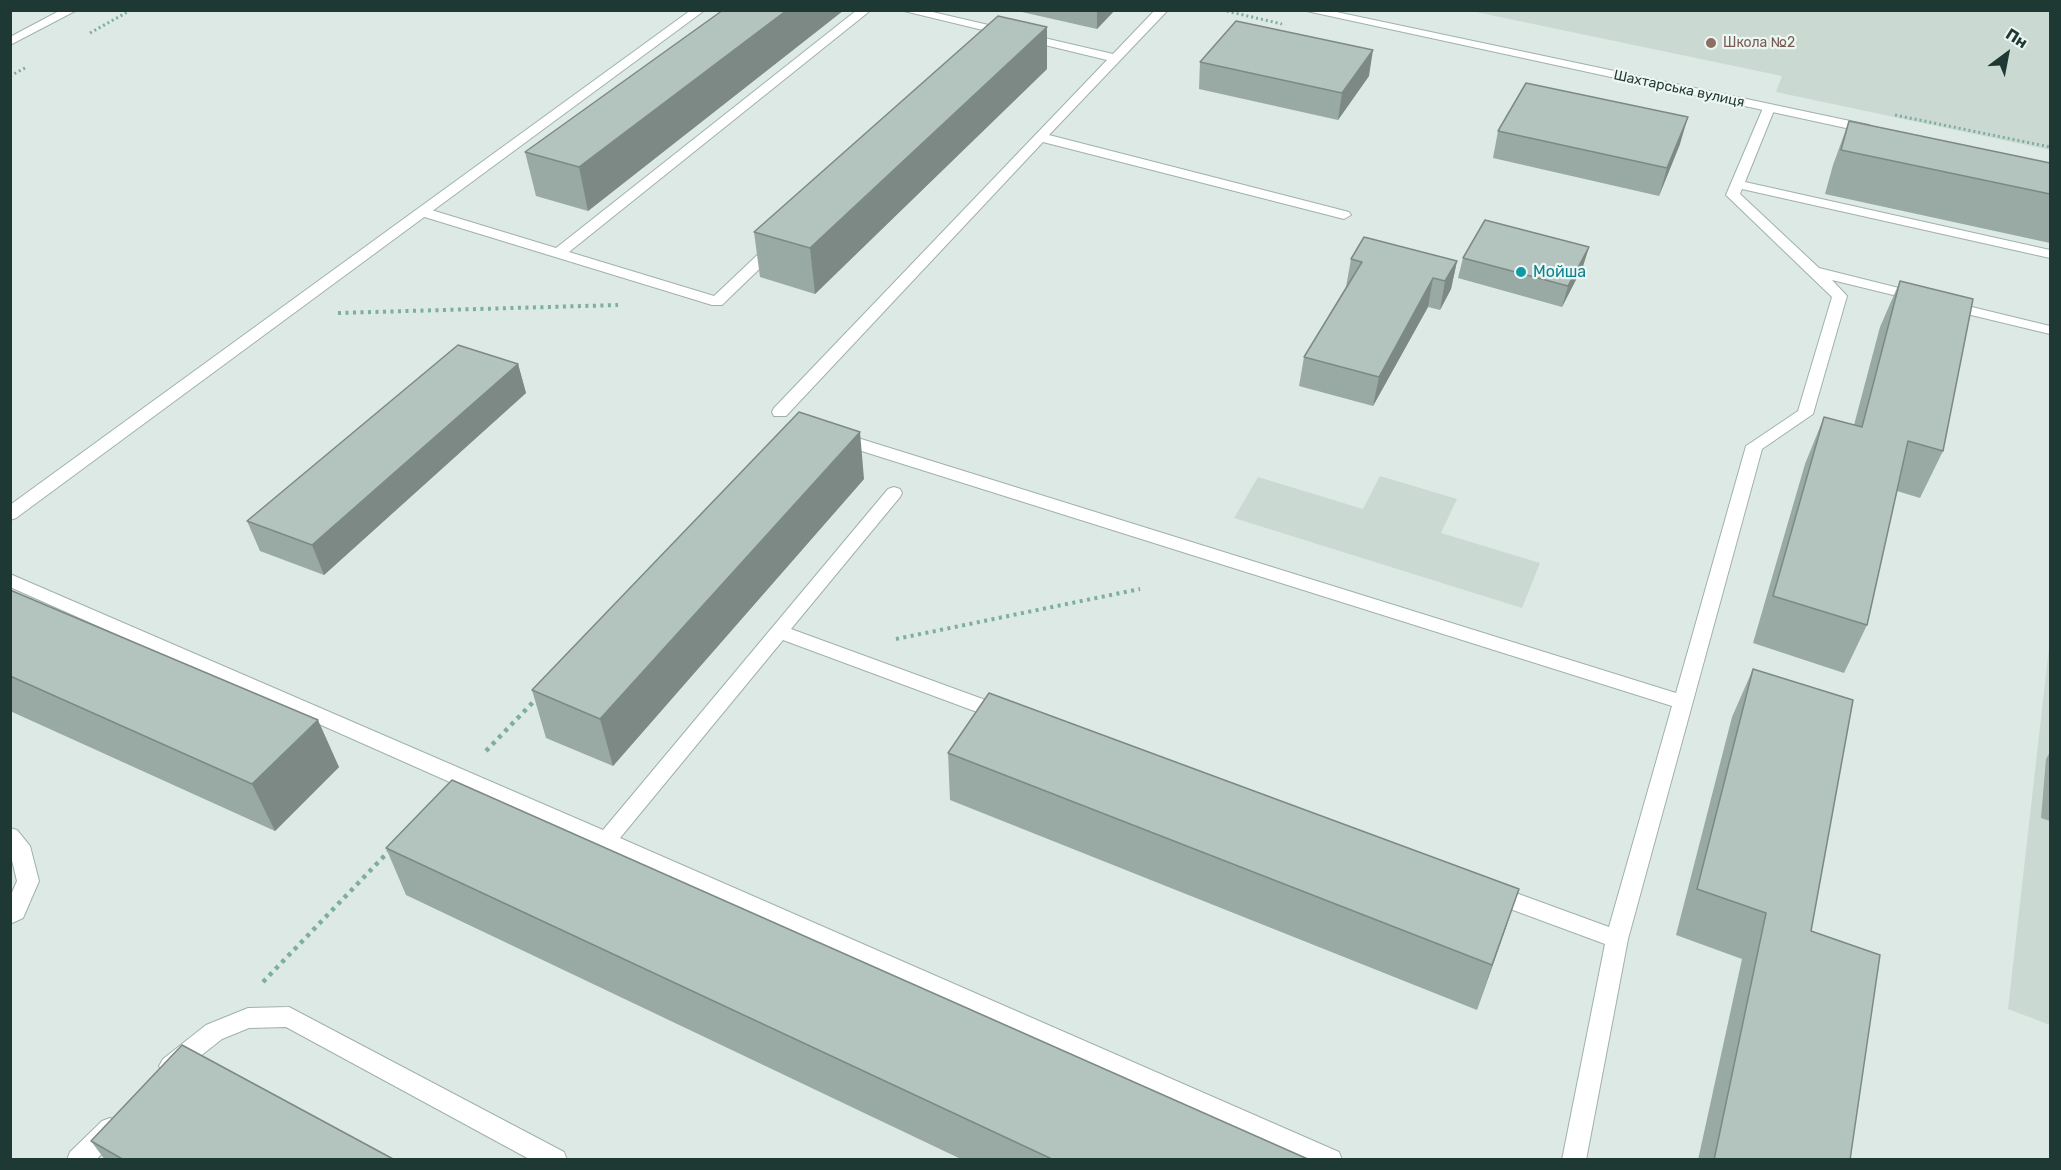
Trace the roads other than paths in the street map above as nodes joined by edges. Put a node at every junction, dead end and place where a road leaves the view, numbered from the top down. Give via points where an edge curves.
1 (71, 10) edge
2 (699, 10) edge
3 (865, 10) edge
4 (906, 10) edge
5 (1162, 10) edge
6 (1311, 11) edge
7 (10, 42) edge
8 (1116, 58) junction
9 (1769, 108) junction
10 (1886, 133) edge
11 (1040, 137) junction
12 (1738, 183) junction
13 (423, 212) junction
14 (1344, 215) dead end
15 (785, 236) edge
16 (560, 252) junction
17 (2050, 254) edge
18 (1815, 272) junction
19 (2050, 330) edge
20 (780, 412) dead end
21 (822, 432) edge
22 (894, 493) dead end
23 (10, 514) edge
24 (10, 580) edge
25 (779, 632) junction
26 (1683, 702) junction
27 (1024, 722) edge
28 (10, 836) edge
29 (606, 841) junction
30 (1472, 886) edge
31 (10, 915) edge
32 (1617, 939) junction
33 (152, 1086) edge
34 (128, 1110) edge
35 (79, 1160) edge
36 (555, 1160) edge
37 (1330, 1160) edge
38 (1574, 1160) edge

1 - 7 street
2 - 13 street
3 - 16 street
4 - 8 street via 995,36
5 - 8 street
6 - 9 street, Шахтарська вулиця
8 - 11 street
9 - 10 street, Шахтарська вулиця
9 - 12 street
11 - 14 street
11 - 20 street
12 - 17 street
12 - 18 street via 1733,195
13 - 16 street
13 - 23 street
15 - 16 street via 717,302
18 - 19 street
18 - 26 street via 1840,296 1805,414 1755,446
21 - 26 street
22 - 25 street
24 - 29 street
25 - 27 street
25 - 29 street
26 - 32 street
28 - 31 street via 23,852 28,881 15,912
29 - 37 street
30 - 32 street
32 - 38 street
33 - 36 street via 176,1061 214,1032 248,1018 290,1017
34 - 35 street

